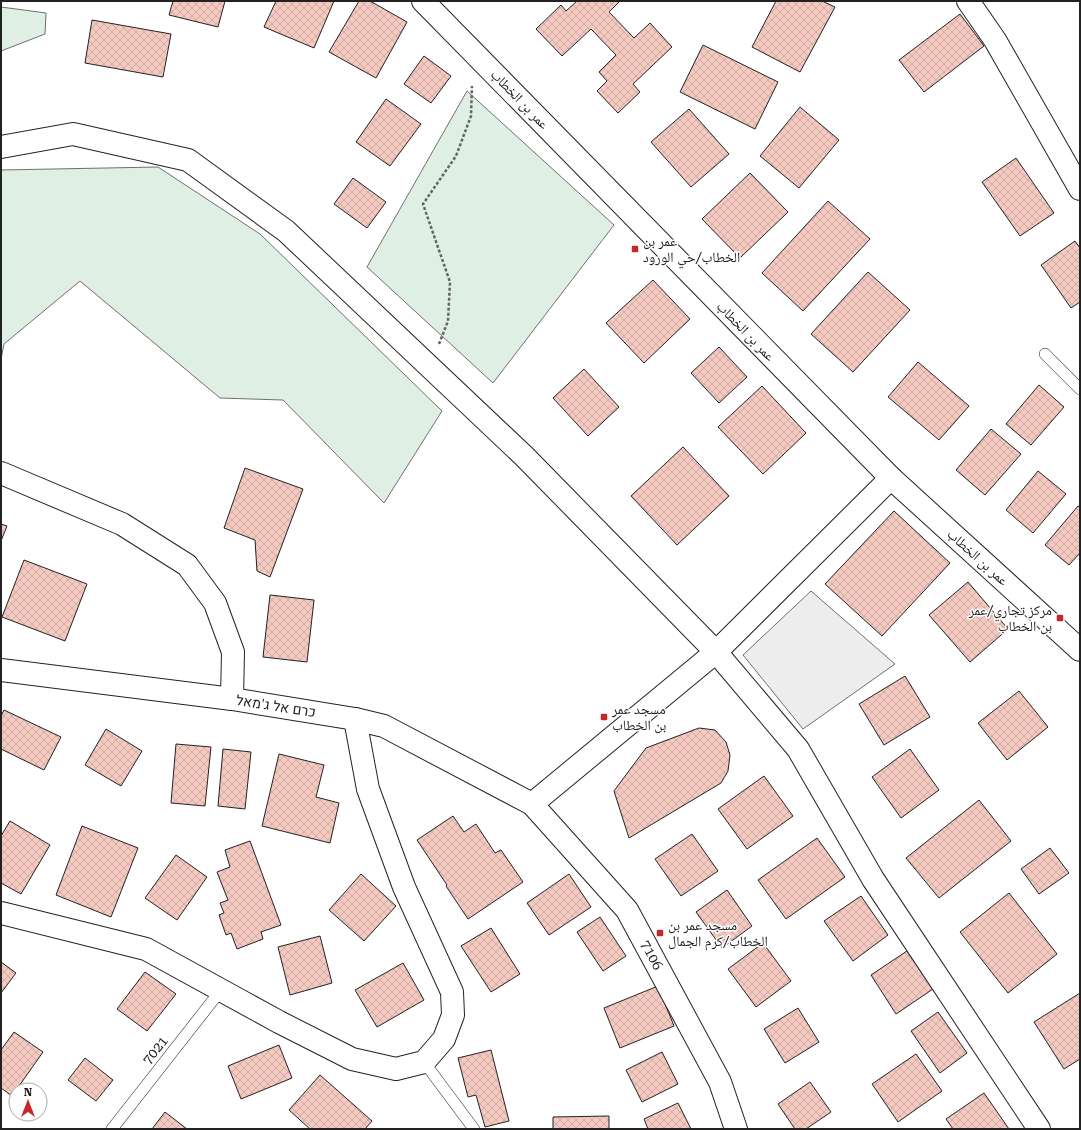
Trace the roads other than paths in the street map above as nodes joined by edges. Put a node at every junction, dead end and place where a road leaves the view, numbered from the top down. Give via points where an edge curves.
1 (423, 1) edge
2 (968, 1) edge
3 (1, 147) edge
4 (1080, 190) edge
5 (1045, 354) dead end
6 (1080, 389) edge
7 (1, 473) edge
8 (891, 478) junction
9 (1080, 650) edge
10 (716, 652) junction
11 (1, 670) edge
12 (232, 699) junction
13 (355, 719) junction
14 (532, 804) junction
15 (1, 913) edge
16 (221, 990) junction
17 (424, 1062) junction
18 (112, 1129) edge
19 (474, 1129) edge
20 (736, 1129) edge
21 (1039, 1129) edge

1 - 8 street, عمر بن الخطاب
2 - 4 street via 995,40
3 - 10 street via 73,134 188,160 286,231 524,456
5 - 6 lane
7 - 12 street via 122,524 187,565 216,603 233,652
8 - 9 street, عمر بن الخطاب
8 - 10 street
10 - 14 street
10 - 21 street via 798,749 873,879
11 - 12 street, כרם אל ג'מאל
12 - 13 street, כרם אל ג'מאל
13 - 14 street, כרם אל ג'מאל via 384,726
13 - 17 street via 368,789 404,887 452,992 453,1015 444,1039
14 - 20 street, 7106 via 627,910 720,1082
15 - 16 street via 146,948
16 - 17 street via 352,1059 396,1069
16 - 18 lane, 7021
17 - 19 lane

